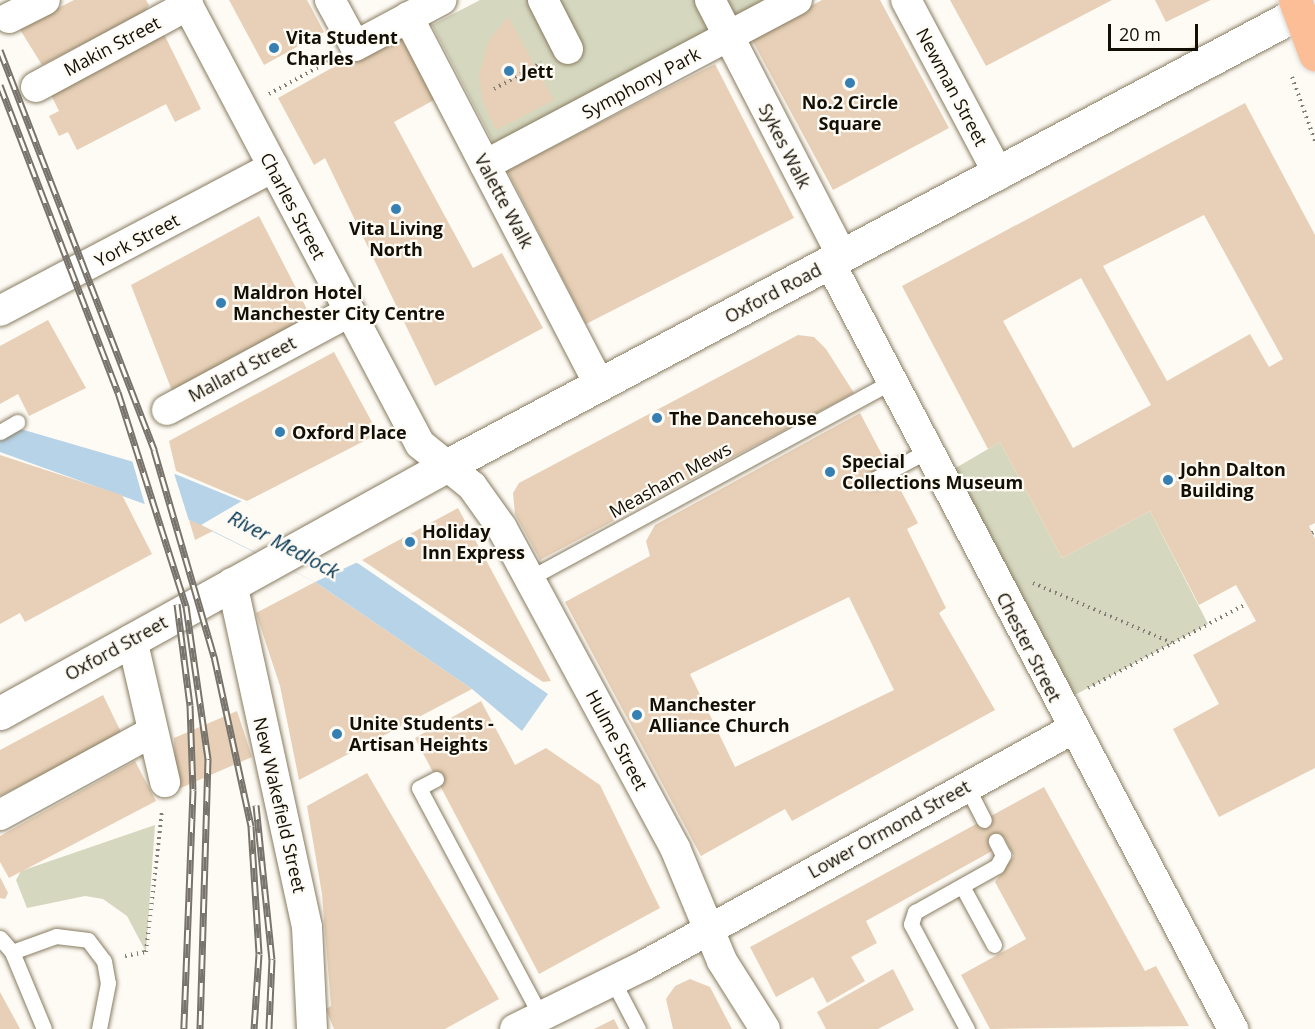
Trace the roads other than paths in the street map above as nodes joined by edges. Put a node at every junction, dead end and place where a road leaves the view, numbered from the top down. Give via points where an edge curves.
1 (45, 0) edge
2 (330, 0) edge
3 (441, 0) edge
4 (543, 0) edge
5 (710, 0) edge
6 (797, 0) edge
7 (906, 0) edge
8 (1295, 0) edge
9 (186, 3) edge
10 (1315, 4) edge
11 (408, 17) junction
12 (9, 18) dead end
13 (728, 37) junction
14 (568, 49) road end
15 (1302, 62) edge
16 (36, 87) dead end
17 (485, 165) junction
18 (273, 167) junction
19 (999, 175) junction
20 (836, 260) junction
21 (0, 311) edge
22 (349, 312) junction
23 (892, 381) junction
24 (600, 386) junction
25 (167, 410) dead end
26 (17, 422) dead end
27 (0, 432) edge
28 (929, 450) junction
29 (446, 466) junction
30 (873, 480) dead end
31 (530, 578) junction
32 (232, 583) junction
33 (132, 639) junction
34 (0, 713) edge
35 (1065, 717) junction
36 (152, 732) junction
37 (436, 779) dead end
38 (165, 782) road end
39 (967, 787) junction
40 (0, 815) edge
41 (984, 819) dead end
42 (996, 841) dead end
43 (962, 886) junction
44 (707, 928) junction
45 (0, 938) edge
46 (994, 945) dead end
47 (12, 952) junction
48 (613, 981) junction
49 (545, 1022) edge
50 (1226, 1027) edge
51 (44, 1029) edge
52 (99, 1029) edge
53 (312, 1029) edge
54 (515, 1029) edge
55 (638, 1029) edge
56 (765, 1029) edge
57 (967, 1029) edge

1 - 12 street
2 - 11 street via 355,46
3 - 11 street
4 - 14 street
5 - 13 street, Sykes Walk
6 - 13 street, Symphony Park
7 - 19 street, Newman Street
8 - 15 highway, bridge
9 - 16 street, Makin Street
9 - 18 street, Charles Street
10 - 19 main road, Oxford Road
11 - 17 street, Valette Walk
13 - 17 street, Symphony Park
13 - 20 street, Sykes Walk
17 - 24 street, Valette Walk
18 - 21 street, York Street
18 - 22 street, Charles Street
19 - 20 main road, Oxford Road
20 - 23 street, Chester Street
20 - 24 main road, Oxford Road
22 - 25 street, Mallard Street
22 - 29 street, Charles Street via 420,444
23 - 28 street, Chester Street
23 - 31 lane, Measham Mews
24 - 29 main road, Oxford Road
26 - 27 lane
28 - 30 lane
28 - 35 street, Chester Street
29 - 31 street, Hulme Street via 472,486
29 - 32 main road, Oxford Road
31 - 44 street, Hulme Street via 675,848
32 - 33 main road, Oxford Street
32 - 53 street, New Wakefield Street via 307,927
33 - 34 main road, Oxford Street
33 - 36 street
35 - 39 street, Lower Ormond Street
35 - 50 street, Chester Street
36 - 38 street
36 - 40 street
37 - 49 lane via 419,788
39 - 41 lane
39 - 44 street, Lower Ormond Street
42 - 43 lane via 1003,855 997,866
43 - 46 lane
43 - 57 lane via 915,912 911,924
44 - 48 street, Lower Ormond Street
44 - 56 street, Hulme Street
45 - 47 lane
47 - 51 lane
47 - 52 lane via 56,936 88,940 104,961 108,983
48 - 49 street, Lower Ormond Street
48 - 55 lane
49 - 54 street, Lower Ormond Street

